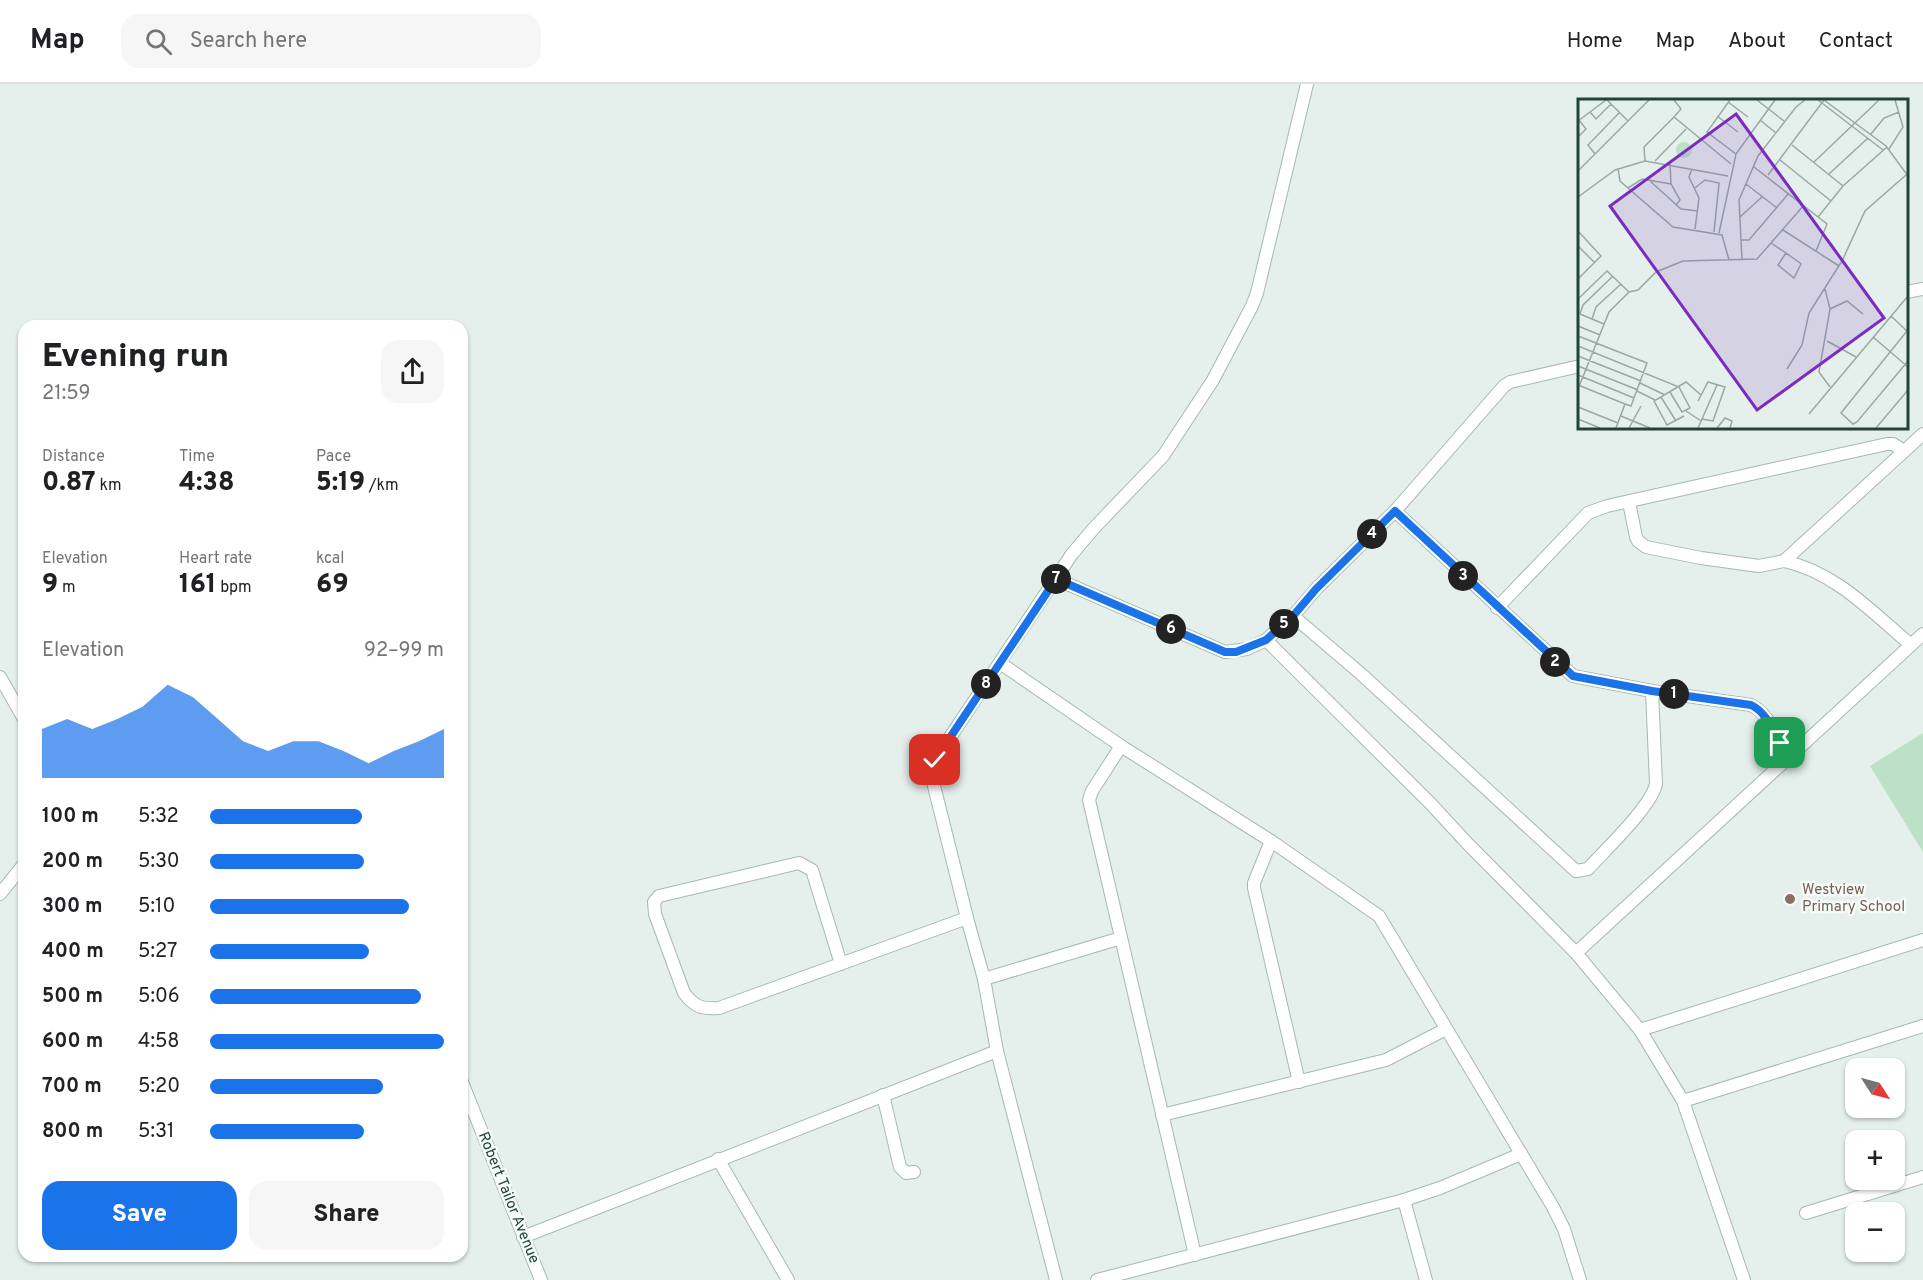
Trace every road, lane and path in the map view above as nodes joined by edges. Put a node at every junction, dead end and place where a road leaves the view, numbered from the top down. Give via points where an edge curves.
1 (1307, 84) edge
2 (1923, 289) edge
3 (1908, 292) edge
4 (1578, 366) edge
5 (1923, 434) edge
6 (1904, 451) junction
7 (1629, 501) junction
8 (1395, 511) junction
9 (1784, 561) junction
10 (1056, 579) junction
11 (1497, 608) junction
12 (1293, 616) junction
13 (1923, 634) edge
14 (1266, 640) junction
15 (1911, 645) junction
16 (1000, 663) junction
17 (0, 677) edge
18 (1652, 691) junction
19 (18, 708) edge
20 (1121, 746) junction
21 (1784, 759) junction
22 (1271, 842) junction
23 (18, 872) edge
24 (0, 894) edge
25 (967, 918) junction
26 (1121, 938) junction
27 (1923, 940) edge
28 (1576, 953) junction
29 (841, 964) junction
30 (984, 979) junction
31 (1923, 1026) edge
32 (1446, 1029) junction
33 (1640, 1030) junction
34 (997, 1052) junction
35 (1299, 1082) junction
36 (883, 1095) junction
37 (468, 1098) edge
38 (1683, 1101) junction
39 (1162, 1114) junction
40 (1521, 1154) junction
41 (718, 1159) junction
42 (914, 1172) dead end
43 (1923, 1177) edge
44 (1404, 1200) junction
45 (1806, 1213) dead end
46 (522, 1237) junction
47 (1195, 1256) junction
48 (541, 1280) edge
49 (788, 1280) edge
50 (1056, 1280) edge
51 (1097, 1280) edge
52 (1426, 1280) edge
53 (1580, 1280) edge
54 (1744, 1280) edge

1 - 10 street via 1252,306 1213,380 1163,456 1094,528
2 - 3 street
4 - 8 street via 1504,386
5 - 6 street
6 - 7 street via 1887,444
6 - 9 street
7 - 9 street via 1636,537 1646,547 1759,567
7 - 11 street via 1582,516
8 - 11 street
8 - 12 street
9 - 15 street via 1801,564 1831,579
10 - 14 street via 1225,652 1236,652
10 - 16 street
11 - 18 street via 1573,676
12 - 14 street
12 - 18 street via 1576,870 1588,869 1654,794
13 - 15 street
14 - 28 street
15 - 21 street
16 - 20 street
16 - 25 street via 935,760 933,771
17 - 19 street
18 - 21 street via 1751,705 1758,709 1780,743
20 - 22 street
20 - 26 street via 1089,800
21 - 28 street
22 - 32 street via 1380,916
22 - 35 street via 1254,888
23 - 24 street
25 - 29 street
25 - 30 street
26 - 30 street
26 - 39 street
27 - 33 street
28 - 33 street
29 - 29 street via 719,1008 704,1008 684,993 654,902 658,896 799,863 812,870
30 - 34 street
31 - 38 street
32 - 35 street via 1395,1057
32 - 40 street
33 - 38 street
34 - 36 street
34 - 50 street
35 - 39 street
36 - 41 street
36 - 42 street via 900,1167 906,1173
37 - 46 street, Robert Tailor Avenue
38 - 54 street
39 - 47 street
40 - 44 street
40 - 53 street via 1564,1229
41 - 46 street
41 - 49 street
43 - 45 street
44 - 47 street
44 - 52 street
46 - 48 street, Robert Tailor Avenue
47 - 51 street

